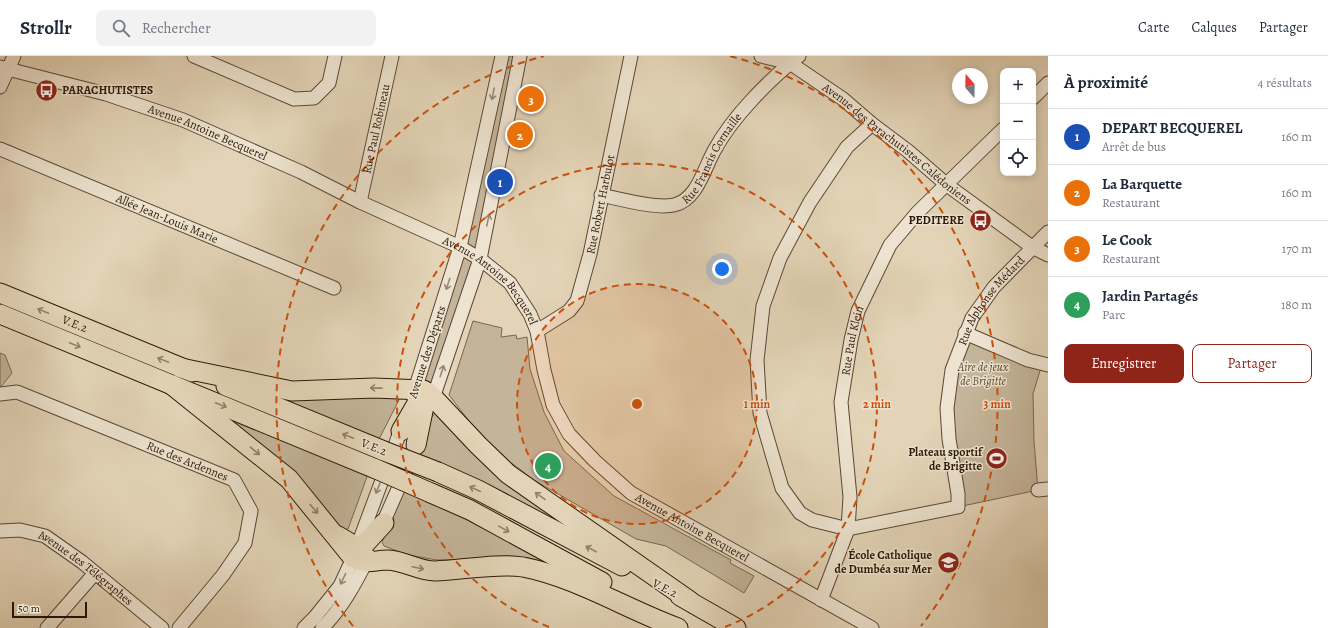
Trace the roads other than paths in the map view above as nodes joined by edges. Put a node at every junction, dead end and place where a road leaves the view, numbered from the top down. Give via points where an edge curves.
1 (14, 56) edge
2 (194, 56) edge
3 (336, 56) edge
4 (392, 56) edge
5 (502, 56) edge
6 (520, 56) edge
7 (631, 56) edge
8 (761, 56) edge
9 (794, 59) edge
10 (4, 68) edge
11 (1048, 83) edge
12 (0, 87) edge
13 (1036, 95) edge
14 (872, 124) junction
15 (1000, 132) edge
16 (0, 148) edge
17 (947, 185) junction
18 (601, 195) junction
19 (360, 202) junction
20 (1048, 232) edge
21 (460, 246) junction
22 (1032, 247) junction
23 (1048, 256) edge
24 (480, 258) junction
25 (334, 288) dead end
26 (0, 293) edge
27 (0, 314) edge
28 (537, 332) junction
29 (966, 333) junction
30 (1048, 365) edge
31 (181, 368) junction
32 (172, 385) junction
33 (0, 394) edge
34 (424, 396) junction
35 (401, 431) joint
36 (416, 445) joint
37 (375, 521) junction
38 (848, 529) junction
39 (0, 531) edge
40 (363, 553) junction
41 (95, 573) junction
42 (821, 600) junction
43 (690, 601) junction
44 (48, 628) edge
45 (162, 628) edge
46 (179, 628) edge
47 (304, 628) edge
48 (322, 628) edge
49 (678, 628) edge
50 (686, 628) edge
51 (736, 628) edge
52 (872, 628) edge

1 - 10 street
2 - 3 street via 294,99 314,98 329,83
4 - 19 street, Rue Paul Robineau
5 -> 21 street, Avenue des Départs
24 -> 6 street, Avenue des Départs
7 - 18 street, Rue Robert Harbulot
8 - 9 street, Avenue des Parachutistes Calédoniens
9 - 14 street, Avenue des Parachutistes Calédoniens
9 - 18 street, Rue Francis Cornaille via 737,118 714,150 687,200 663,206
10 - 12 street
10 - 19 street, Avenue Antoine Becquerel via 106,94 183,120 301,172
11 - 13 street
14 - 17 street, Avenue des Parachutistes Calédoniens
14 - 38 street via 847,147 810,202 780,258 762,306 757,360 760,413 782,488 800,513 812,520
15 - 17 street, Rue Paul Klein
16 - 25 street, Allée Jean-Louis Marie
17 - 22 street, Avenue des Parachutistes Calédoniens
17 - 38 street, Rue Paul Klein via 917,213 890,245 858,311 841,402 850,497
18 - 28 street, Rue Robert Harbulot via 590,254 577,302 570,311
19 - 21 street, Avenue Antoine Becquerel
20 - 22 street, Rue Alphonse Médard
21 - 24 street, Avenue Antoine Becquerel
21 -> 34 street, Avenue des Départs
22 - 23 street, Avenue des Parachutistes Calédoniens
22 - 29 street, Rue Alphonse Médard via 994,287 972,318
24 - 28 street, Avenue Antoine Becquerel via 510,283 530,314
34 -> 24 street, Avenue des Départs
31 -> 26 highway, V.E.2
27 -> 32 highway, V.E.2
28 - 42 street, Avenue Antoine Becquerel via 553,405 569,434 595,461 631,493
29 - 30 street via 1028,360
29 - 38 street, Rue Alphonse Médard via 952,370 947,408 958,507
34 -> 31 highway via 374,388 292,391
43 -> 31 highway, V.E.2, bridge via 478,490
32 -> 40 highway via 289,479 334,532 339,542
32 -> 50 highway, V.E.2, bridge via 470,510
33 - 46 street, Rue des Ardennes via 17,392 234,480 251,510 245,543
34 - 35 highway
34 - 36 highway via 423,415
43 -> 34 highway via 508,474
35 -> 37 street
36 - 37 street
37 - 40 highway
38 - 42 street, Rue Paul Klein
39 - 41 street, Avenue des Télégraphes via 20,530 45,536
40 -> 47 street via 340,586
40 - 48 street via 337,610
40 -> 49 highway via 434,571 521,567 558,575
41 - 44 street
41 - 45 street, Avenue des Télégraphes
42 - 52 street, Avenue Antoine Becquerel
43 - 51 highway, V.E.2

